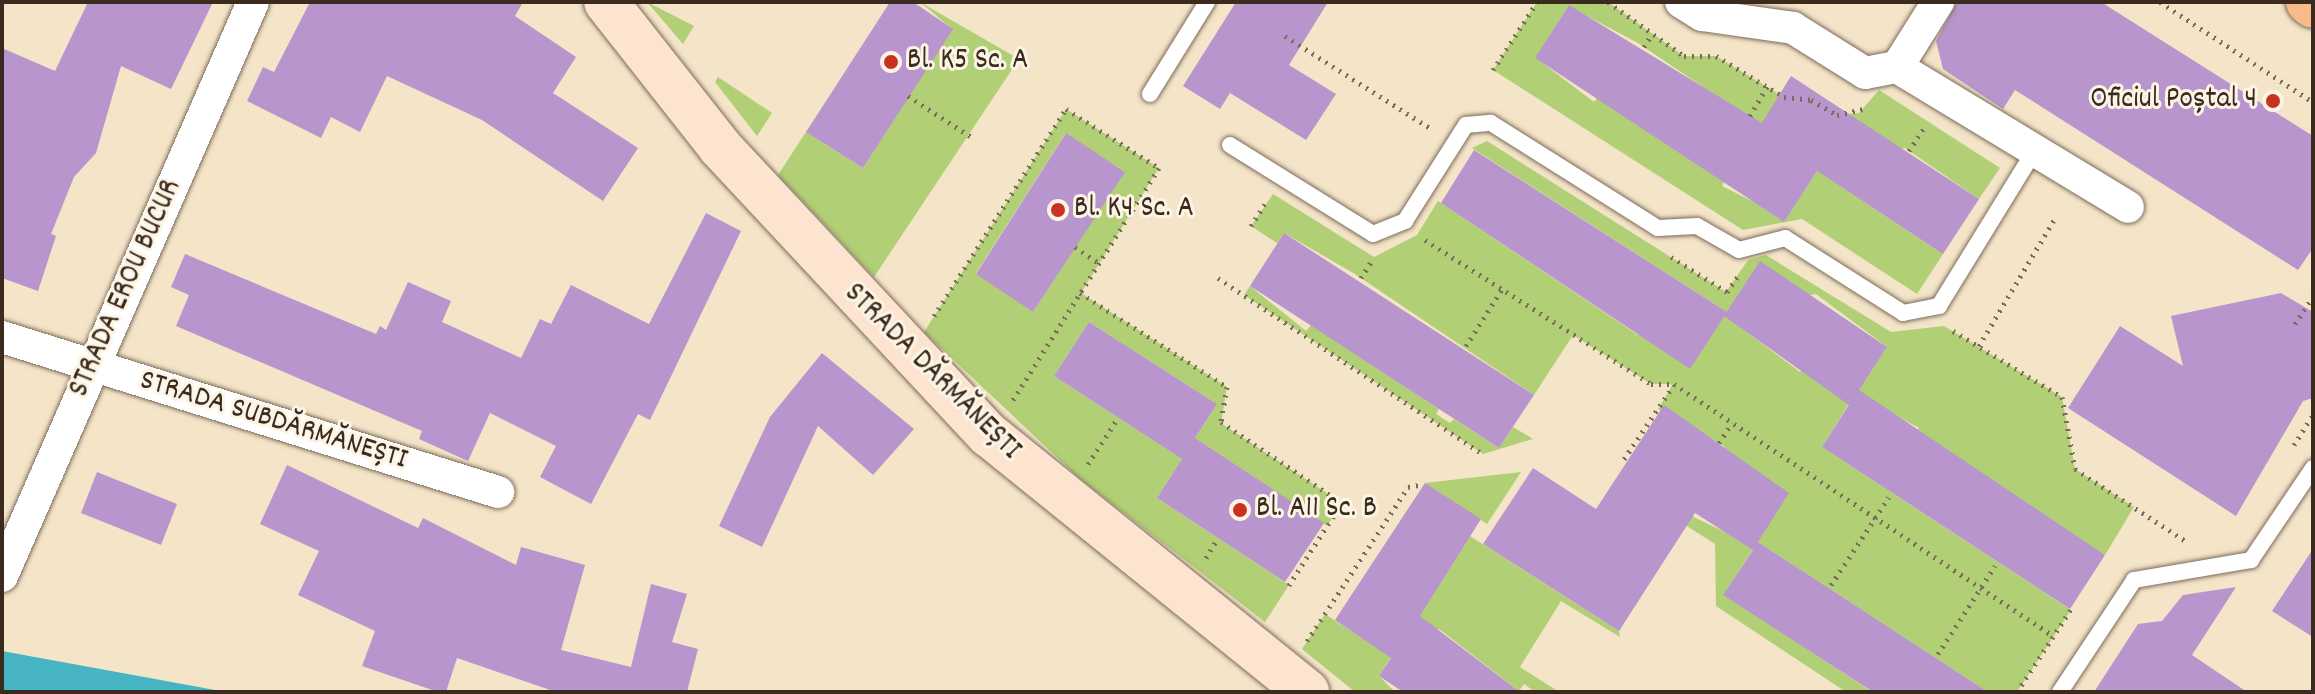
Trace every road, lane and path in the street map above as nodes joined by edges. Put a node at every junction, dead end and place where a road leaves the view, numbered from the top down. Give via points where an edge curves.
1 (253, 2) edge
2 (606, 2) edge
3 (1207, 2) edge
4 (1537, 2) edge
5 (1608, 2) edge
6 (1681, 2) edge
7 (1938, 2) edge
8 (2160, 2) edge
9 (2308, 2) edge
10 (2313, 6) edge
11 (1285, 36) dead end
12 (1651, 36) junction
13 (1644, 47) dead end
14 (1897, 67) junction
15 (1493, 70) dead end
16 (1767, 87) junction
17 (1150, 94) dead end
18 (908, 96) dead end
19 (2313, 102) edge
20 (1866, 103) dead end
21 (1750, 116) dead end
22 (1928, 122) dead end
23 (1439, 134) dead end
24 (970, 136) dead end
25 (1230, 145) dead end
26 (2035, 150) junction
27 (1909, 151) dead end
28 (1273, 194) dead end
29 (2128, 207) dead end
30 (2055, 218) dead end
31 (1251, 226) dead end
32 (1418, 235) dead end
33 (1075, 247) dead end
34 (1374, 257) dead end
35 (1099, 263) junction
36 (1218, 278) dead end
37 (1361, 278) dead end
38 (1503, 289) junction
39 (1080, 293) junction
40 (2313, 296) edge
41 (2295, 324) dead end
42 (1944, 326) dead end
43 (924, 332) dead end
44 (2, 337) edge
45 (1466, 346) dead end
46 (1979, 346) junction
47 (93, 367) junction
48 (1674, 384) junction
49 (1005, 412) dead end
50 (2313, 415) edge
51 (1118, 418) dead end
52 (1732, 423) junction
53 (1719, 443) dead end
54 (1483, 454) dead end
55 (2288, 455) dead end
56 (1624, 459) dead end
57 (2313, 468) edge
58 (1079, 478) dead end
59 (1423, 484) dead end
60 (498, 492) dead end
61 (1889, 497) dead end
62 (1876, 518) junction
63 (1370, 545) junction
64 (2193, 546) dead end
65 (1380, 551) dead end
66 (1995, 566) dead end
67 (2, 576) edge
68 (1289, 585) dead end
69 (1831, 585) dead end
70 (1981, 588) junction
71 (2073, 606) dead end
72 (2054, 636) junction
73 (1302, 649) dead end
74 (1938, 654) dead end
75 (1307, 692) edge
76 (2017, 692) edge
77 (2060, 692) edge

1 - 47 street, STRADA EROU BUCUR
2 - 75 street, STRADA DĂRMĂNEȘTI via 720,147 989,435
3 - 17 lane
4 - 15 path
5 - 12 path
6 - 14 street via 1702,15 1793,28 1865,73
7 - 14 street
8 - 19 path
9 - 10 main road
11 - 23 path
12 - 13 path
12 - 16 path via 1684,56 1716,56
14 - 26 street
16 - 20 path via 1837,115 1859,113
16 - 21 path
18 - 24 path
22 - 27 path
25 - 26 lane via 1373,234 1405,221 1466,125 1491,123 1658,228 1697,226 1739,250 1785,238 1903,313 1939,306
26 - 29 street
28 - 31 path
30 - 46 path
32 - 38 path
33 - 35 path
34 - 37 path
35 - 39 path
35 - 43 path via 1159,168 1066,109
36 - 54 path
38 - 45 path
38 - 48 path via 1651,384
39 - 49 path
39 - 68 path via 1227,387 1221,422 1342,503
40 - 41 path
42 - 46 path
44 - 47 street, STRADA SUBDĂRMĂNEȘTI
46 - 64 path via 2062,397 2075,469
47 - 60 street, STRADA SUBDĂRMĂNEȘTI
47 - 67 street, STRADA EROU BUCUR
48 - 52 path
48 - 56 path
50 - 55 path
51 - 58 path
52 - 53 path
52 - 62 path
57 - 77 lane via 2251,560 2134,580
59 - 63 path via 1408,487
61 - 62 path
62 - 69 path
62 - 70 path
63 - 65 path
63 - 73 path
66 - 70 path
70 - 72 path
70 - 74 path
71 - 72 path
72 - 76 path

